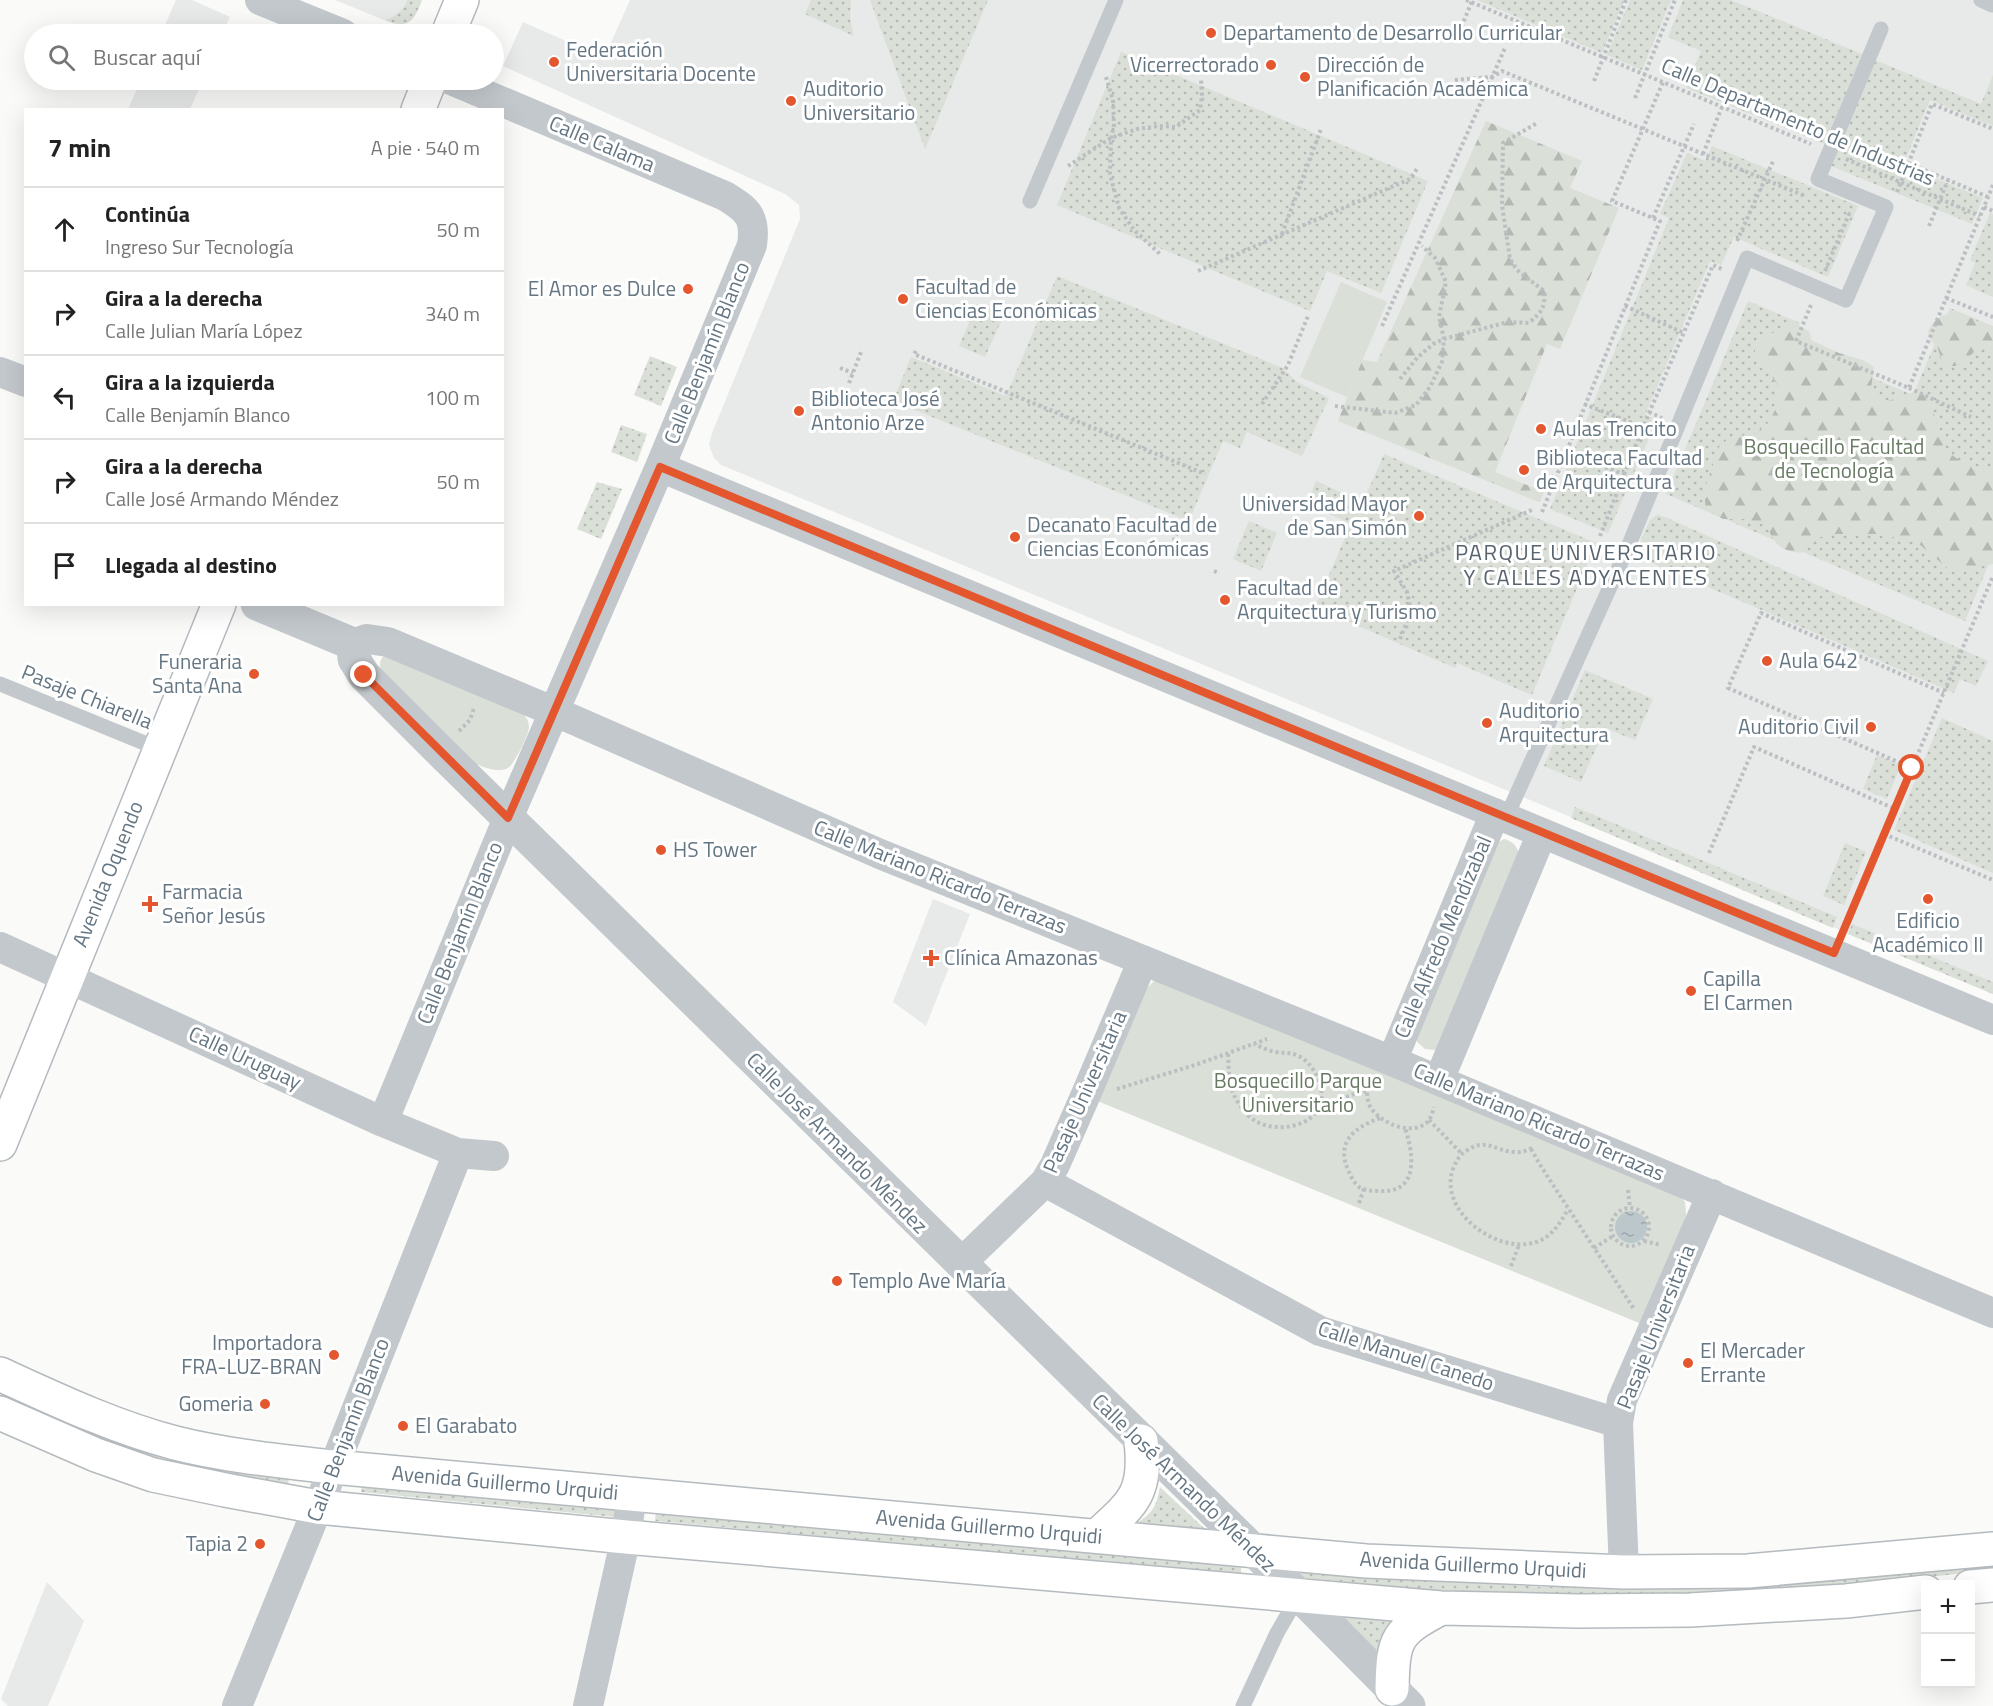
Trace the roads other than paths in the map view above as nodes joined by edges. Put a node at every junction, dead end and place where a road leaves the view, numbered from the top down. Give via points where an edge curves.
1 (260, 0) edge
2 (462, 0) edge
3 (1116, 0) edge
4 (1981, 0) edge
5 (1993, 2) edge
6 (319, 24) edge
7 (452, 24) edge
8 (1881, 29) dead end
9 (426, 90) edge
10 (475, 90) edge
11 (419, 108) edge
12 (1030, 201) dead end
13 (748, 214) joint
14 (0, 372) edge
15 (24, 381) edge
16 (660, 467) junction
17 (218, 606) edge
18 (262, 606) edge
19 (352, 644) junction
20 (0, 684) edge
21 (555, 712) junction
22 (159, 749) junction
23 (1501, 815) junction
24 (508, 818) junction
25 (1542, 833) junction
26 (0, 947) edge
27 (1143, 960) junction
28 (66, 977) junction
29 (1993, 1020) edge
30 (1392, 1061) junction
31 (1439, 1089) junction
32 (383, 1122) junction
33 (0, 1144) edge
34 (458, 1153) junction
35 (494, 1156) dead end
36 (1045, 1182) junction
37 (1712, 1194) junction
38 (960, 1264) junction
39 (1993, 1313) edge
40 (0, 1374) edge
41 (0, 1413) edge
42 (1618, 1423) junction
43 (1141, 1441) junction
44 (333, 1467) junction
45 (632, 1495) junction
46 (318, 1508) junction
47 (1097, 1536) junction
48 (626, 1537) junction
49 (1993, 1549) edge
50 (1252, 1550) junction
51 (1624, 1572) junction
52 (1993, 1585) edge
53 (1975, 1587) edge
54 (1921, 1593) edge
55 (1299, 1595) junction
56 (1441, 1608) junction
57 (1401, 1698) edge
58 (237, 1706) edge
59 (588, 1706) edge
60 (1243, 1706) edge

1 - 6 street
2 - 7 main road
3 - 12 lane
4 - 5 lane via 1992,5
8 - 23 lane via 1818,179 1886,207 1846,300 1747,258 1628,547
9 - 11 main road
10 - 13 street, Calle Calama via 725,196
13 - 16 street, Calle Benjamín Blanco via 754,228 752,245
14 - 15 street
16 - 21 street, Calle Benjamín Blanco
16 - 23 street
17 - 22 main road, Avenida Oquendo
18 - 19 street
19 - 21 street, Calle Mariano Ricardo Terrazas via 367,639 388,642
19 - 24 street, Calle José Armando Méndez via 354,659 364,675
20 - 22 lane, Pasaje Chiarella
21 - 24 street, Calle Benjamín Blanco
21 - 27 street, Calle Mariano Ricardo Terrazas via 880,854
22 - 28 main road, Avenida Oquendo
23 - 25 street
23 - 30 street, Calle Alfredo Mendizabal
24 - 32 street, Calle Benjamín Blanco
24 - 38 street, Calle José Armando Méndez
25 - 29 street
25 - 31 street
26 - 28 street, Calle Uruguay
27 - 30 street, Calle Mariano Ricardo Terrazas
27 - 36 street, Pasaje Universitaria
28 - 32 street, Calle Uruguay
28 - 33 main road, Avenida Oquendo
30 - 31 street, Calle Mariano Ricardo Terrazas
31 - 37 street, Calle Mariano Ricardo Terrazas
32 - 34 street, Calle Uruguay
34 - 35 street, Calle Uruguay
34 - 44 street, Calle Benjamín Blanco
36 - 38 street, Pasaje Universitaria
36 - 42 street, Calle Manuel Canedo via 1320,1331
37 - 39 street, Calle Mariano Ricardo Terrazas
37 - 42 street, Pasaje Universitaria via 1627,1389
38 - 43 street, Calle José Armando Méndez
40 - 44 main road, Avenida Guillermo Urquidi via 107,1421 174,1442 239,1456
41 - 46 main road, Avenida Guillermo Urquidi via 153,1475
42 - 51 street, Pasaje Universitaria
43 - 47 main road via 1144,1467 1138,1491 1128,1508
43 - 50 street, Calle José Armando Méndez
44 - 45 main road, Avenida Guillermo Urquidi
44 - 46 street, Calle Benjamín Blanco
45 - 47 main road, Avenida Guillermo Urquidi
45 - 48 street
46 - 48 main road, Avenida Guillermo Urquidi
46 - 58 street, Calle Benjamín Blanco
47 - 50 main road, Avenida Guillermo Urquidi
48 - 55 main road, Avenida Guillermo Urquidi
48 - 59 street
49 - 51 main road, Avenida Guillermo Urquidi via 1748,1571
50 - 51 main road, Avenida Guillermo Urquidi via 1366,1561
50 - 55 street, Calle José Armando Méndez
52 - 53 main road
54 - 56 main road, Avenida Guillermo Urquidi via 1690,1610
55 - 56 main road, Avenida Guillermo Urquidi
55 - 57 street, Calle José Armando Méndez
55 - 60 lane
56 - 57 main road via 1413,1623 1400,1637 1393,1657

